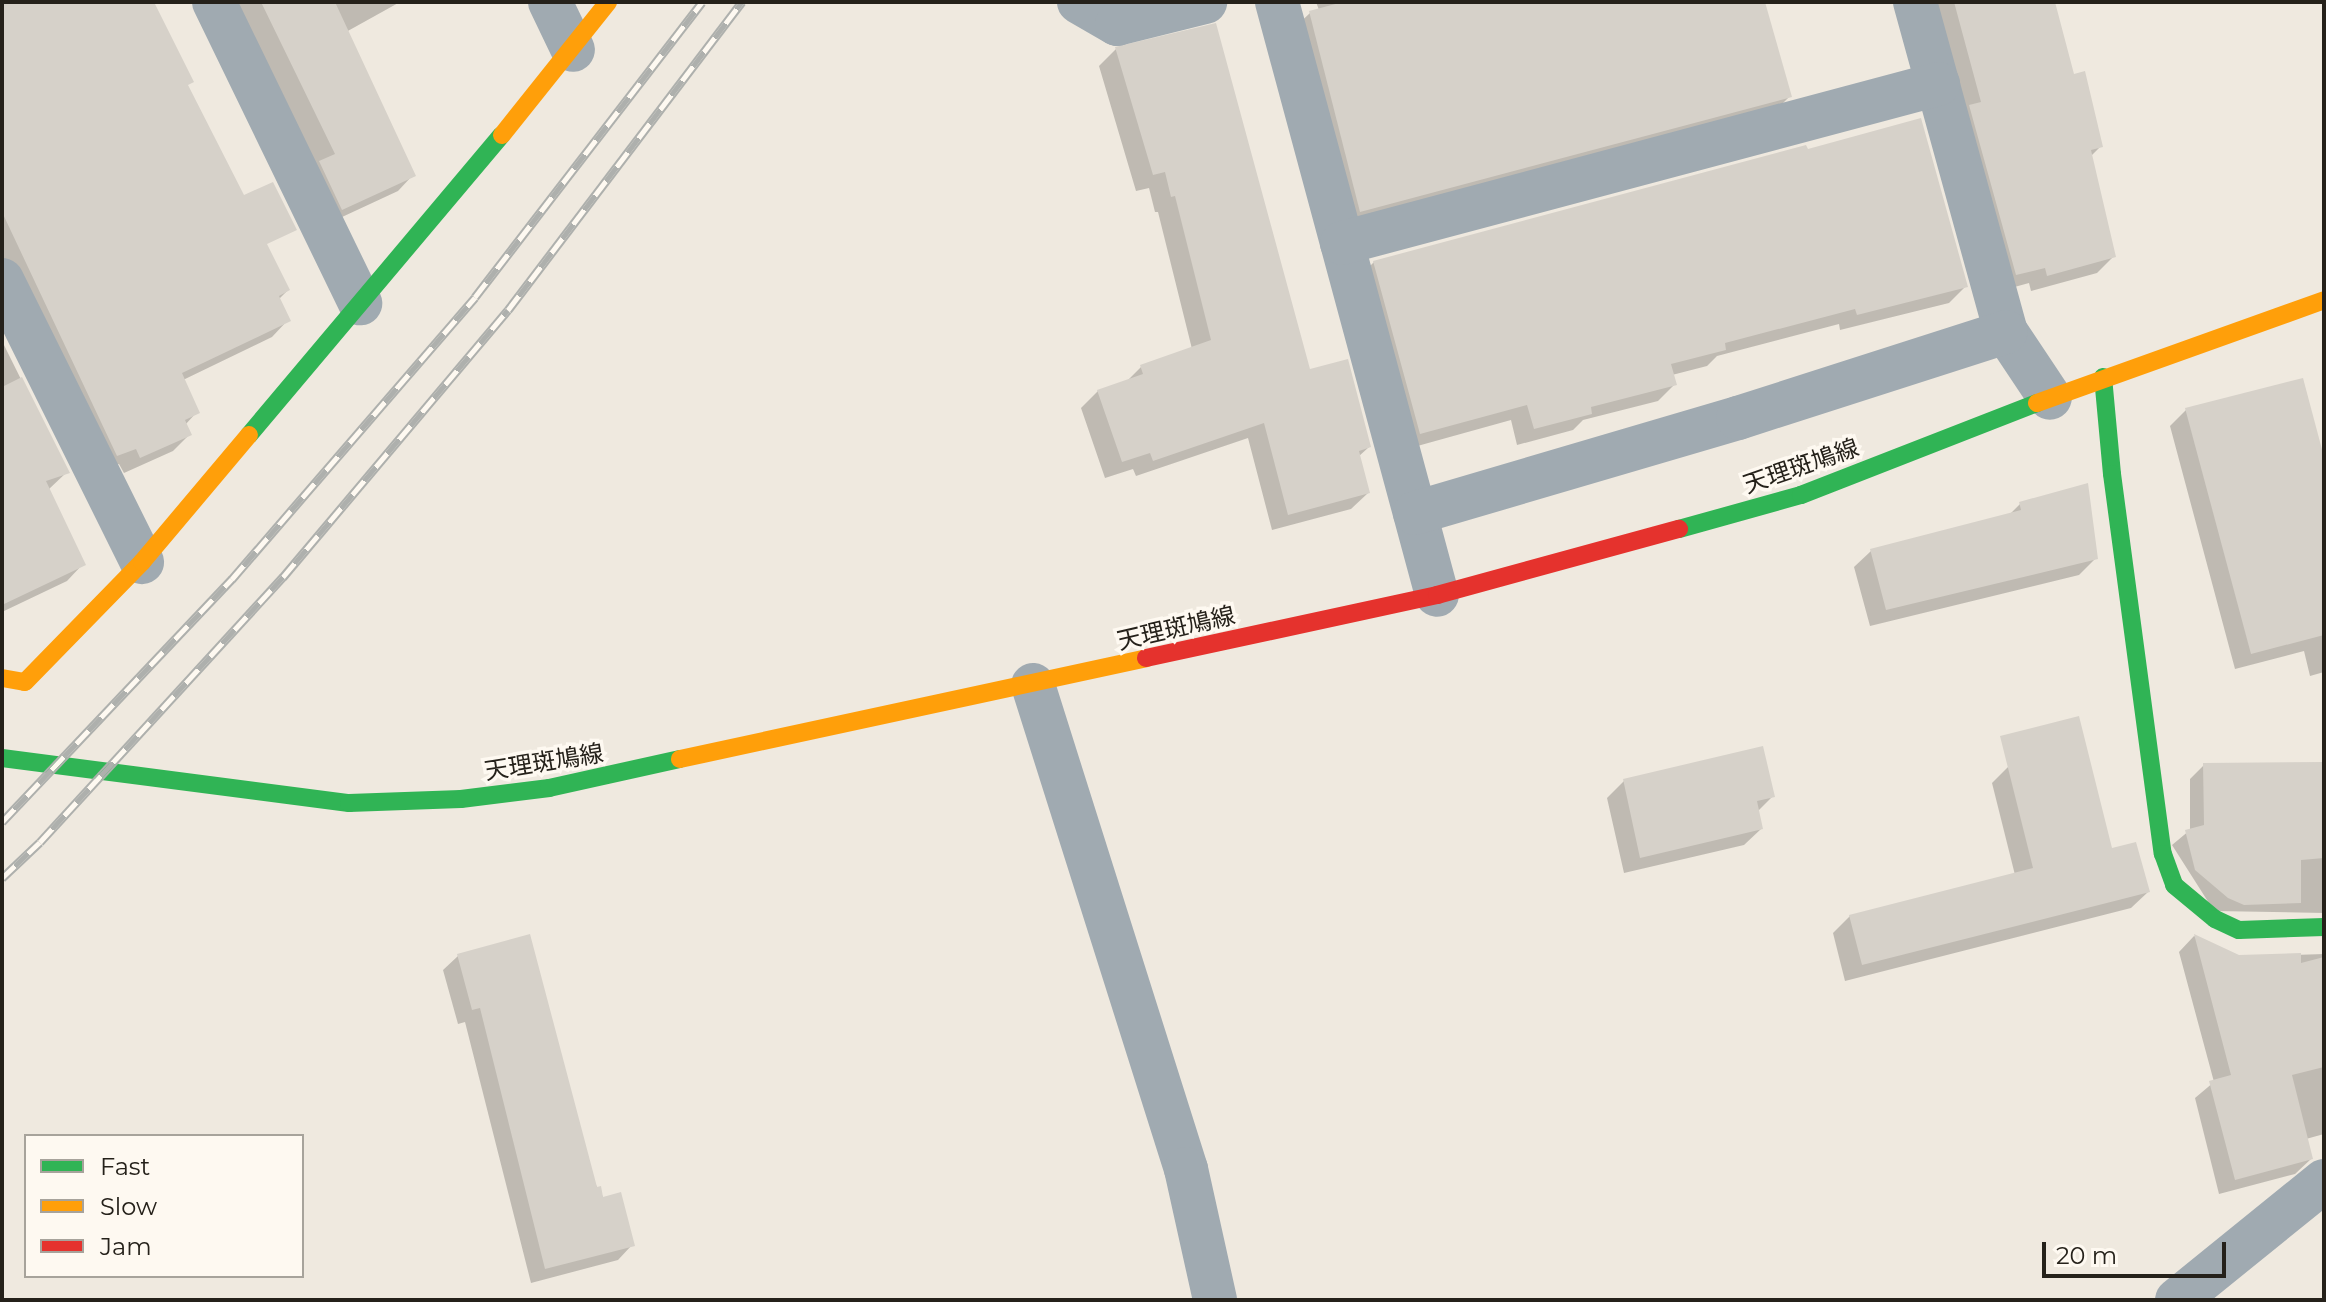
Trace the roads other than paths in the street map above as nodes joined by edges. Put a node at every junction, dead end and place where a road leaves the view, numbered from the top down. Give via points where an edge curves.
1 (214, 2) edge
2 (550, 2) edge
3 (608, 2) edge
4 (1079, 2) edge
5 (1205, 2) edge
6 (1277, 2) edge
7 (1915, 2) edge
8 (573, 50) junction
9 (1938, 84) junction
10 (1342, 243) junction
11 (2, 280) edge
12 (2324, 300) edge
13 (360, 303) junction
14 (2006, 332) junction
15 (2103, 377) junction
16 (2050, 398) junction
17 (1415, 513) junction
18 (142, 562) junction
19 (1437, 595) junction
20 (2, 678) edge
21 (1033, 685) junction
22 (2, 758) edge
23 (2324, 927) edge
24 (2324, 1181) edge
25 (1215, 1300) edge
26 (2177, 1300) edge

1 - 13 street
2 - 8 street
3 - 8 main road
4 - 5 street via 1117,24
6 - 10 street
7 - 9 street
8 - 13 main road
9 - 10 street
9 - 14 street
10 - 17 street
11 - 18 street
12 - 15 main road, 天理斑鳩線
13 - 18 main road
14 - 16 street
14 - 17 street
15 - 16 main road, 天理斑鳩線
15 - 23 main road via 2163,854 2174,885 2215,919 2239,930
16 - 19 main road, 天理斑鳩線 via 1801,495
17 - 19 street
18 - 20 main road via 25,682
19 - 21 main road, 天理斑鳩線
21 - 22 main road, 天理斑鳩線 via 549,788 461,799 349,803
21 - 25 street via 1186,1169
24 - 26 street

